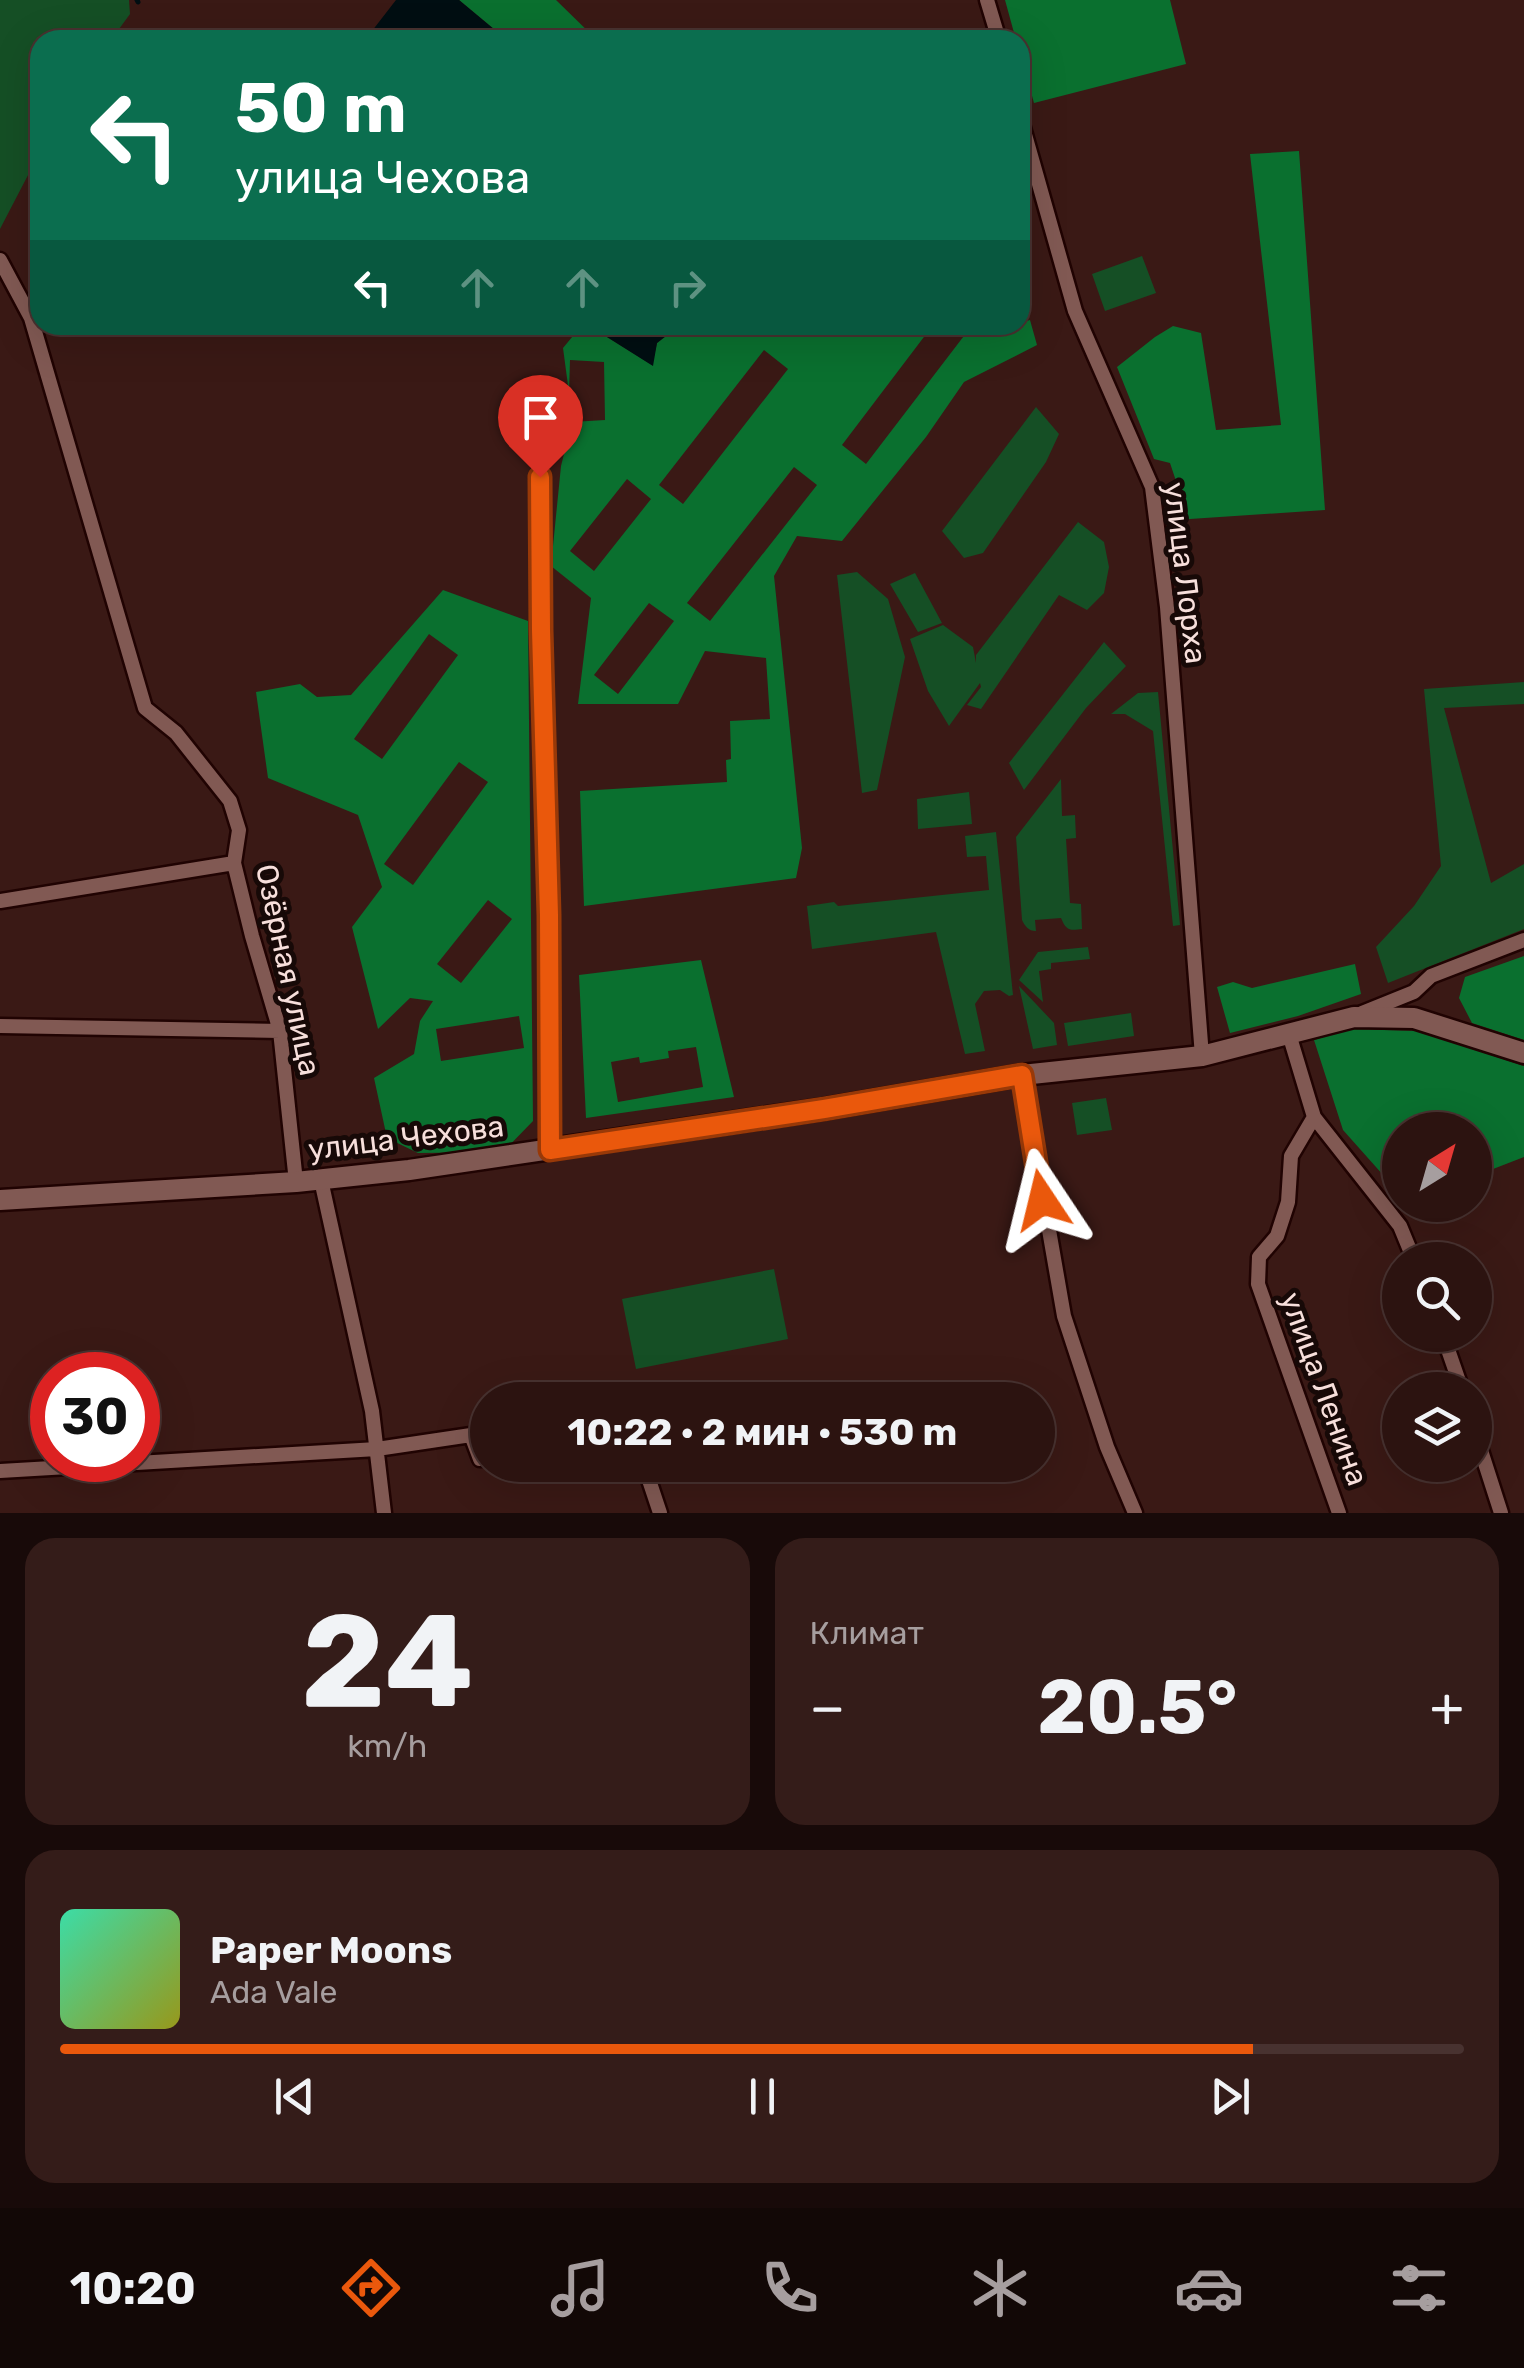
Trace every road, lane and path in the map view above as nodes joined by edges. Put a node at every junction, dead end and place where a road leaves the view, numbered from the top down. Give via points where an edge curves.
1 (988, 0) edge
2 (996, 30) edge
3 (1030, 152) edge
4 (0, 260) edge
5 (30, 316) edge
6 (36, 335) edge
7 (540, 440) dead end
8 (234, 863) junction
9 (0, 901) edge
10 (1524, 940) edge
11 (1414, 992) junction
12 (1354, 1016) junction
13 (1414, 1018) junction
14 (0, 1026) edge
15 (280, 1031) junction
16 (1290, 1034) junction
17 (1524, 1053) edge
18 (1202, 1056) junction
19 (1022, 1075) junction
20 (1314, 1118) junction
21 (550, 1150) junction
22 (321, 1180) junction
23 (296, 1182) junction
24 (0, 1200) edge
25 (1407, 1242) edge
26 (470, 1435) edge
27 (377, 1449) junction
28 (0, 1472) edge
29 (650, 1482) edge
30 (1490, 1482) edge
31 (384, 1513) edge
32 (660, 1513) edge
33 (1135, 1513) edge
34 (1339, 1513) edge
35 (1500, 1513) edge

1 - 2 street
3 - 18 street, улица Лорха via 1075,312 1152,487
4 - 5 street, Озёрная улица
6 - 8 street, Озёрная улица via 144,708 176,733 230,801 239,830
7 - 21 street
8 - 9 street
8 - 15 street, Озёрная улица
10 - 11 street via 1431,976
11 - 12 street
11 - 13 street via 1407,1008
12 - 13 main road, улица Чехова
12 - 16 main road, улица Чехова
13 - 17 main road, улица Чехова
14 - 15 street
15 - 23 street, Озёрная улица
16 - 18 main road, улица Чехова
16 - 20 street
18 - 19 main road, улица Чехова
19 - 21 main road, улица Чехова
19 - 33 street via 1064,1316
20 - 25 street
20 - 34 street, улица Ленина via 1291,1156 1288,1202 1277,1236 1259,1257 1258,1284
21 - 22 main road, улица Чехова
22 - 23 main road, улица Чехова
22 - 27 street
23 - 24 main road, улица Чехова
26 - 27 street
27 - 28 street
27 - 31 street
29 - 32 street
30 - 35 street

